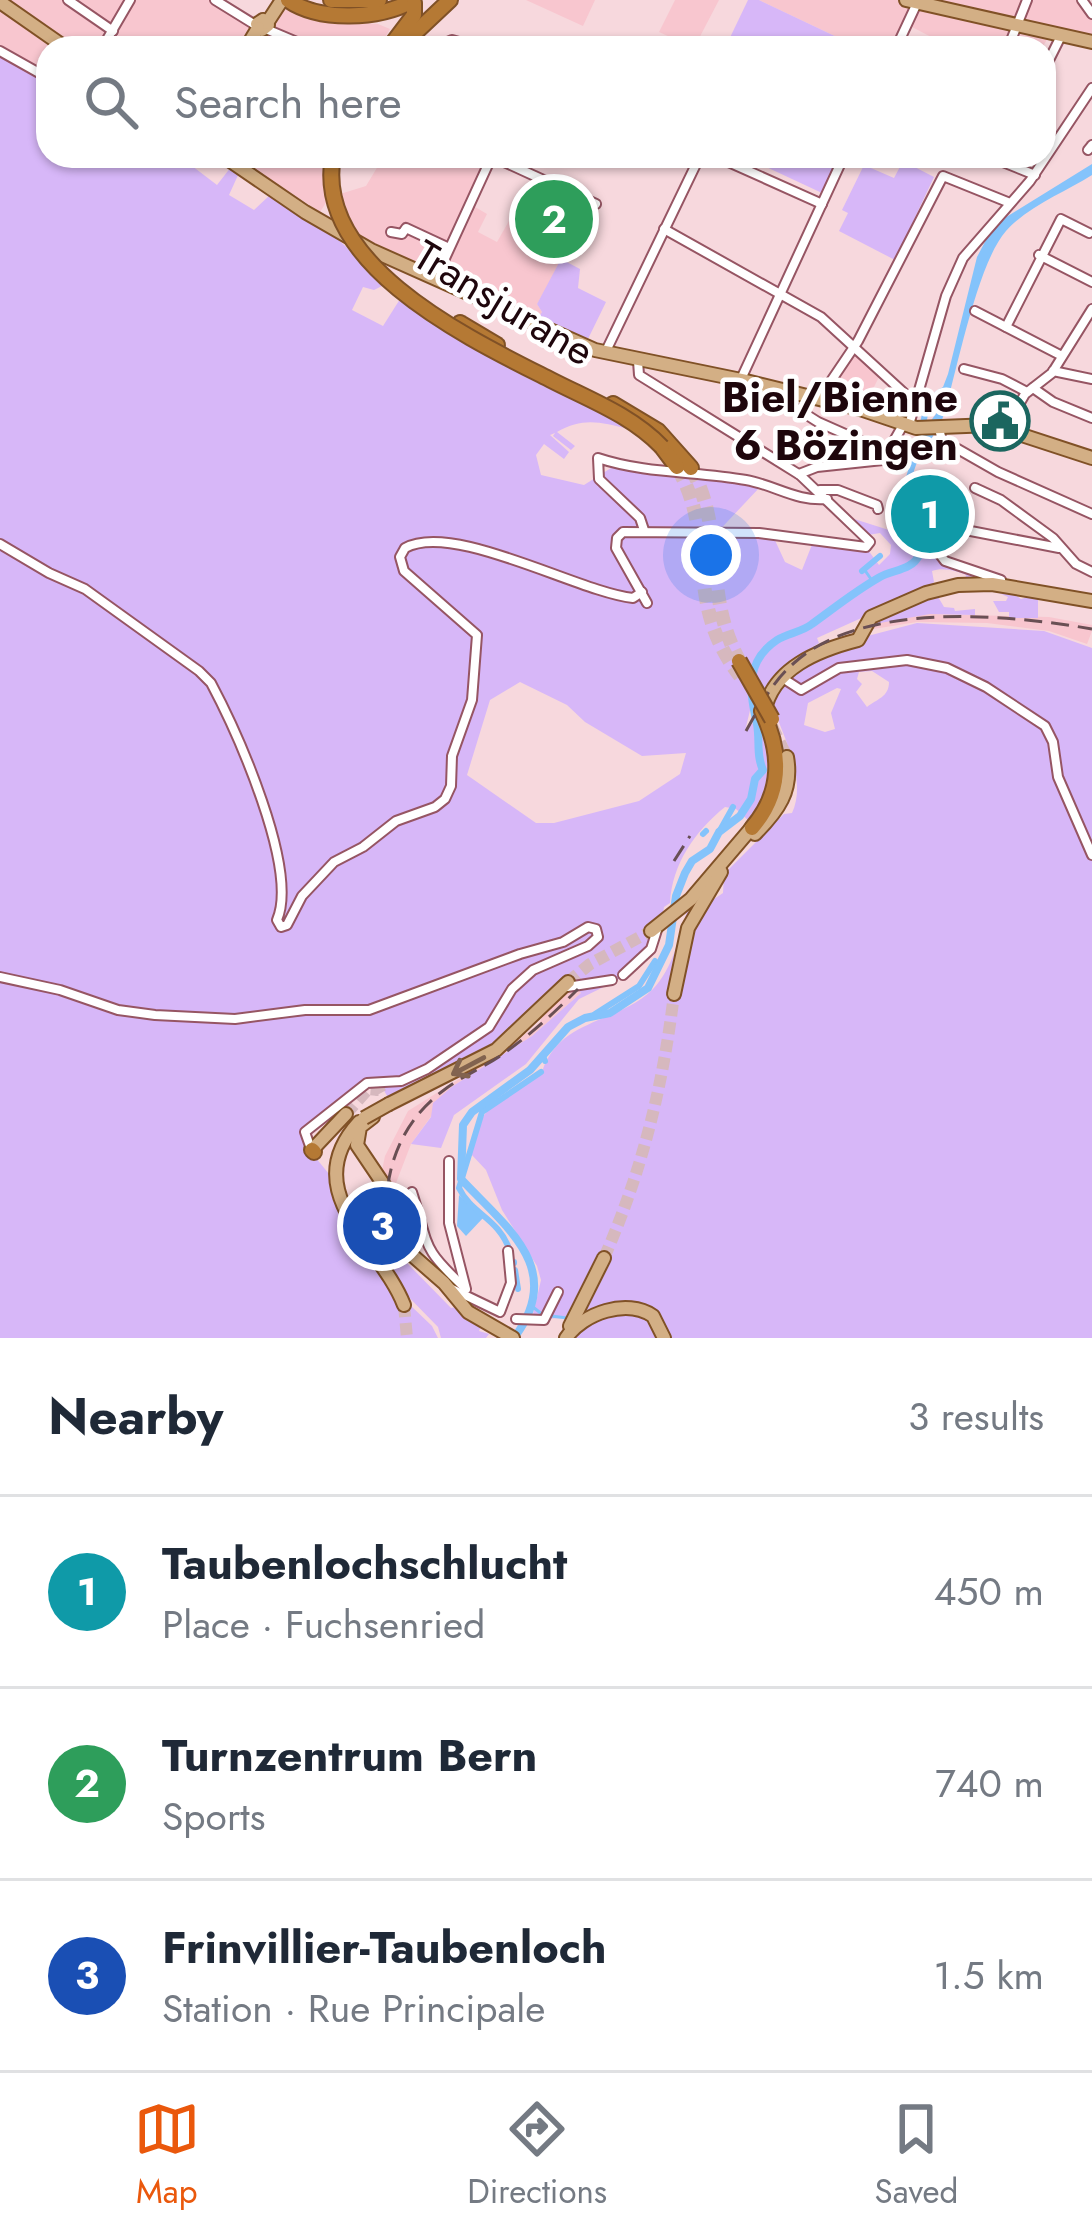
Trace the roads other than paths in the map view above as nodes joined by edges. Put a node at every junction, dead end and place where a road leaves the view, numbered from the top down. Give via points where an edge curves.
1 (68, 0) edge
2 (130, 0) edge
3 (215, 0) edge
4 (450, 0) edge
5 (1027, 0) edge
6 (1082, 0) edge
7 (0, 2) edge
8 (420, 2) edge
9 (911, 2) edge
10 (335, 6) edge
11 (381, 6) edge
12 (1092, 14) edge
13 (271, 17) edge
14 (1018, 27) junction
15 (113, 31) junction
16 (49, 36) edge
17 (110, 36) edge
18 (295, 36) edge
19 (396, 36) edge
20 (401, 36) edge
21 (407, 36) edge
22 (900, 36) edge
23 (1014, 36) edge
24 (1061, 36) junction
25 (1092, 42) edge
26 (1056, 46) edge
27 (0, 51) edge
28 (36, 71) edge
29 (1092, 88) edge
30 (1056, 143) edge
31 (242, 168) edge
32 (334, 168) edge
33 (486, 168) edge
34 (517, 168) edge
35 (694, 168) edge
36 (742, 168) edge
37 (838, 168) edge
38 (1020, 168) edge
39 (1040, 168) edge
40 (1035, 175) junction
41 (1010, 203) junction
42 (596, 204) dead end
43 (821, 204) junction
44 (664, 229) junction
45 (391, 232) dead end
46 (1088, 233) dead end
47 (449, 248) junction
48 (1040, 255) junction
49 (434, 281) junction
50 (1092, 282) edge
51 (780, 294) junction
52 (1092, 309) edge
53 (975, 311) dead end
54 (1006, 327) junction
55 (1076, 331) junction
56 (1092, 338) edge
57 (853, 344) junction
58 (605, 353) junction
59 (1062, 356) junction
60 (638, 361) junction
61 (964, 369) dead end
62 (1053, 371) junction
63 (744, 374) junction
64 (1092, 380) edge
65 (777, 389) junction
66 (1030, 390) junction
67 (824, 400) junction
68 (916, 404) junction
69 (1092, 418) edge
70 (906, 426) junction
71 (933, 429) junction
72 (1005, 429) junction
73 (888, 453) junction
74 (1092, 458) edge
75 (684, 467) tunnel mouth
76 (799, 474) junction
77 (975, 488) dead end
78 (824, 494) junction
79 (878, 509) dead end
80 (1092, 514) edge
81 (644, 530) junction
82 (0, 544) edge
83 (1059, 548) junction
84 (1092, 572) edge
85 (1015, 588) junction
86 (642, 592) junction
87 (1092, 601) edge
88 (647, 603) dead end
89 (784, 679) junction
90 (770, 703) junction
91 (787, 757) tunnel mouth
92 (752, 828) junction
93 (744, 845) junction
94 (1092, 855) edge
95 (708, 885) junction
96 (656, 929) joint
97 (623, 975) dead end
98 (0, 976) edge
99 (612, 980) dead end
100 (567, 984) joint
101 (674, 994) tunnel mouth
102 (346, 1114) tunnel mouth
103 (350, 1141) junction
104 (313, 1151) junction
105 (334, 1161) junction
106 (448, 1161) dead end
107 (412, 1192) dead end
108 (341, 1204) junction
109 (508, 1251) dead end
110 (602, 1263) tunnel mouth
111 (591, 1284) junction
112 (448, 1288) junction
113 (467, 1292) junction
114 (558, 1292) dead end
115 (404, 1305) tunnel mouth
116 (605, 1313) junction
117 (523, 1320) dead end
118 (494, 1332) edge
119 (513, 1338) edge
120 (565, 1338) edge
121 (664, 1338) edge

1 - 15 street
2 - 15 street
3 - 13 street
4 - 21 highway
5 - 14 street
6 - 12 street
7 - 16 main road
8 - 11 highway
8 - 20 highway
9 - 14 main road
9 - 22 street
10 - 11 highway
10 - 13 highway
11 - 19 highway via 398,22
13 - 18 street
14 - 23 street
14 - 24 main road
15 - 17 street
24 - 25 main road
24 - 26 street
27 - 28 street
29 - 30 street
31 - 49 main road via 334,230
32 - 75 highway, Transjurane, bridge via 338,219 375,269 480,340 637,424
33 - 47 street
34 - 42 street
35 - 44 street
36 - 43 street
37 - 43 street
38 - 40 street
39 - 40 street
40 - 41 street
41 - 57 street via 943,176
41 - 68 street via 963,258
43 - 51 street
44 - 51 street
44 - 58 street
45 - 47 street via 406,229
46 - 48 street via 1061,219
47 - 49 street
48 - 50 street
48 - 54 street
49 - 58 main road
51 - 57 street
51 - 63 street
52 - 55 street
53 - 54 street
54 - 59 street
55 - 56 street
55 - 59 street
57 - 67 street
57 - 68 street
58 - 60 main road
59 - 62 street
60 - 63 main road
60 - 76 street via 639,375
61 - 66 street
62 - 64 street
62 - 66 street
63 - 65 main road
65 - 67 main road
65 - 73 street via 797,411
66 - 69 street
66 - 72 street
67 - 70 main road
68 - 70 street
70 - 71 main road
70 - 73 street
71 - 72 main road
71 - 80 street via 980,462
72 - 74 main road
73 - 76 street
76 - 78 street
77 - 83 street
78 - 79 street via 838,490
78 - 81 street via 868,536 868,546
78 - 81 street via 800,499 749,481 598,458 599,479
81 - 86 street via 623,532 616,545
82 - 86 street via 85,589 211,683 281,858 281,927 328,866 396,821 439,805 449,791 474,694 478,641 404,571 405,548 463,548 609,594
83 - 84 street
83 - 85 street via 952,528 938,535 943,559
85 - 87 main road
85 - 89 main road via 974,584 926,593 871,617 859,639 820,650
86 - 88 street
89 - 90 main road
89 - 94 street via 801,690 839,668 907,660 975,682 1045,726
90 - 92 main road via 764,718 772,778
90 - 92 highway, bridge via 740,669 777,754 774,792
90 - 93 highway via 783,762 777,798
91 - 93 main road via 783,800
92 - 95 main road
93 - 95 main road
95 - 96 main road
95 - 101 main road via 682,947
96 - 97 street via 651,949
98 - 104 street via 118,1010 175,1017 375,1010 596,929 592,944 523,978 485,1030 413,1076 364,1084 318,1119 304,1135
99 - 100 street
100 -> 103 main road, bridge via 496,1050 383,1106
102 - 104 main road
103 - 105 main road
103 - 112 main road via 387,1190 404,1244
104 - 105 main road
104 - 108 main road
105 - 108 main road
106 - 113 street via 449,1223
107 - 113 street via 427,1249
108 - 115 main road
109 - 113 street via 511,1283 500,1312
110 - 111 main road
111 - 116 main road via 589,1304
111 - 120 main road
112 - 113 street
112 - 118 main road
114 - 117 street via 547,1315
116 - 120 main road
116 - 121 main road via 633,1307 655,1318
118 - 119 main road

